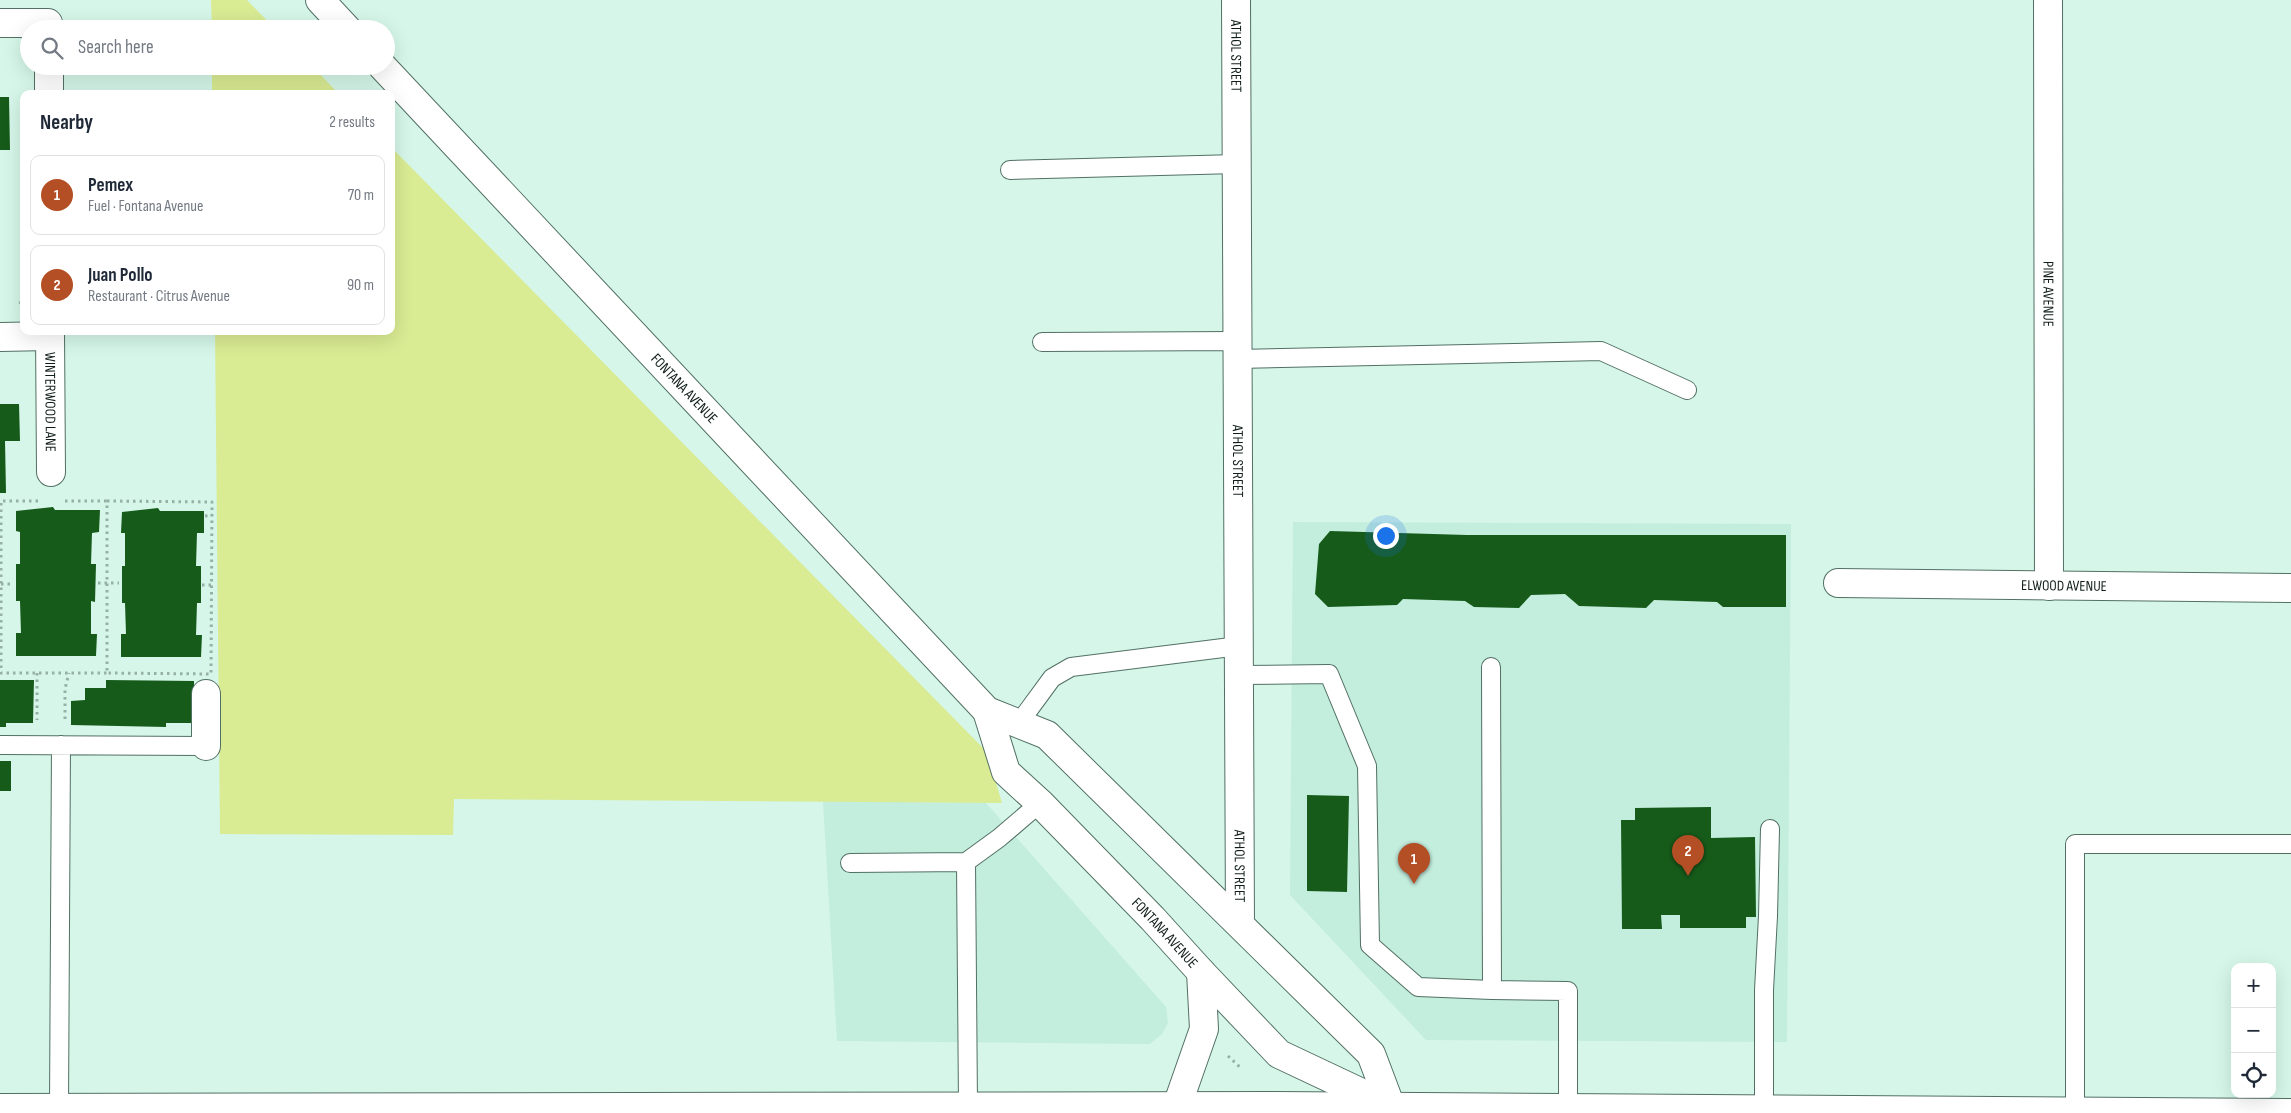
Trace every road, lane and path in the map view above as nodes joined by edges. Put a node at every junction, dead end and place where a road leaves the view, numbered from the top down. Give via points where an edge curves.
1 (320, 0) edge
2 (1236, 0) edge
3 (2048, 0) edge
4 (339, 20) edge
5 (0, 23) edge
6 (20, 24) edge
7 (49, 75) edge
8 (390, 75) edge
9 (49, 90) edge
10 (1237, 164) junction
11 (1010, 170) dead end
12 (25, 335) edge
13 (50, 335) edge
14 (0, 336) edge
15 (1042, 342) dead end
16 (1237, 350) junction
17 (1686, 390) dead end
18 (51, 472) dead end
19 (1, 501) edge
20 (40, 501) dead end
21 (59, 501) dead end
22 (107, 501) junction
23 (212, 515) junction
24 (205, 516) dead end
25 (98, 583) dead end
26 (107, 583) junction
27 (119, 583) dead end
28 (1838, 583) dead end
29 (1, 584) edge
30 (13, 584) dead end
31 (202, 585) dead end
32 (212, 585) junction
33 (2049, 586) junction
34 (2291, 588) edge
35 (1238, 646) junction
36 (1491, 667) dead end
37 (1, 673) edge
38 (37, 673) junction
39 (69, 673) junction
40 (107, 673) junction
41 (1239, 674) junction
42 (206, 694) dead end
43 (987, 710) junction
44 (37, 720) dead end
45 (65, 720) dead end
46 (1019, 724) junction
47 (0, 744) edge
48 (61, 745) junction
49 (206, 746) joint
50 (1040, 803) junction
51 (1770, 828) dead end
52 (2291, 844) edge
53 (966, 862) junction
54 (850, 863) dead end
55 (1240, 924) junction
56 (1201, 972) junction
57 (1492, 990) junction
58 (1224, 1053) dead end
59 (1242, 1069) dead end
60 (1177, 1106) junction
61 (59, 1107) junction
62 (0, 1108) edge
63 (979, 1108) edge
64 (489, 1109) edge
65 (1764, 1109) junction
66 (1394, 1110) edge
67 (1586, 1110) edge
68 (2075, 1111) junction
69 (1952, 1112) edge
70 (2182, 1112) edge
71 (2233, 1113) edge
72 (2291, 1113) edge

1 - 4 main road
2 - 10 main road, ATHOL STREET
3 - 33 main road, PINE AVENUE
5 - 6 main road
7 - 9 main road
8 - 43 main road, FONTANA AVENUE
10 - 11 lane
10 - 16 main road, ATHOL STREET
12 - 14 main road
13 - 18 main road, WINTERWOOD LANE
15 - 16 lane
16 - 17 lane via 1601,351
16 - 35 main road, ATHOL STREET
19 - 20 path
19 - 29 path
21 - 22 path
22 - 23 path via 212,502
22 - 26 path
23 - 24 path
23 - 32 path
25 - 26 path
26 - 27 path
26 - 40 path
28 - 33 main road, ELWOOD AVENUE
29 - 30 path
29 - 37 path
31 - 32 path
32 - 40 path via 211,674
33 - 34 main road, ELWOOD AVENUE
35 - 41 main road, ATHOL STREET
35 - 46 lane via 1071,667 1052,678
36 - 57 lane
37 - 38 path
38 - 39 path
38 - 44 path
39 - 40 path
39 - 45 path via 65,689
41 - 55 main road, ATHOL STREET
41 - 57 lane via 1329,674 1366,766 1370,945 1418,987
42 - 49 main road
43 - 46 main road, FONTANA AVENUE
43 - 50 main road, FONTANA AVENUE via 1006,772
46 - 55 main road, FONTANA AVENUE via 1046,735
47 - 48 lane
48 - 49 lane
48 - 61 lane
50 - 53 lane
50 - 56 main road, FONTANA AVENUE
51 - 65 lane via 1764,990
52 - 68 lane via 2075,844
53 - 54 lane
53 - 63 lane
55 - 66 main road, FONTANA AVENUE via 1370,1054
56 - 60 main road via 1204,1029
56 - 66 main road, FONTANA AVENUE via 1280,1054
57 - 67 lane via 1568,991
58 - 59 path
60 - 63 main road
60 - 66 main road
61 - 62 main road
61 - 64 main road
63 - 64 main road
65 - 67 main road
65 - 69 main road
66 - 67 main road
68 - 69 main road
68 - 70 main road
70 - 71 main road
71 - 72 main road

